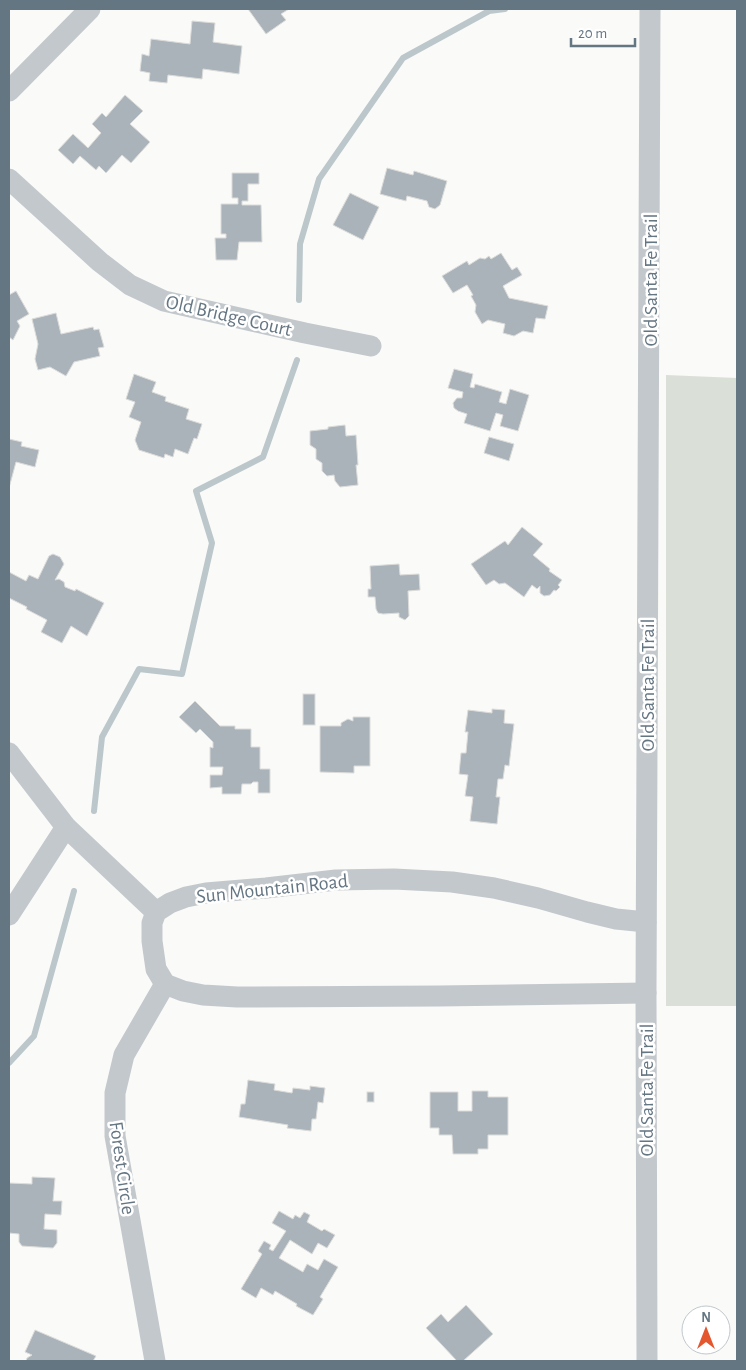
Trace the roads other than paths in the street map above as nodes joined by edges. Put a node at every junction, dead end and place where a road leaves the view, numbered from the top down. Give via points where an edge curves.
1 (90, 9) edge
2 (650, 9) edge
3 (9, 91) edge
4 (9, 179) edge
5 (370, 346) dead end
6 (9, 753) edge
7 (66, 827) junction
8 (156, 912) junction
9 (9, 915) edge
10 (646, 922) junction
11 (165, 984) junction
12 (646, 993) junction
13 (155, 1361) edge
14 (647, 1361) edge

1 - 3 street
2 - 10 street, Old Santa Fe Trail
4 - 5 street, Old Bridge Court via 100,262 130,285 164,301
6 - 7 street
7 - 8 street
7 - 9 street
8 - 10 street, Sun Mountain Road via 170,902 206,893 336,880 394,879 494,888 616,919
8 - 11 street via 152,941 156,969
10 - 12 street, Old Santa Fe Trail
11 - 12 street via 203,995 237,997
11 - 13 street, Forest Circle via 124,1056 115,1093 115,1136
12 - 14 street, Old Santa Fe Trail

